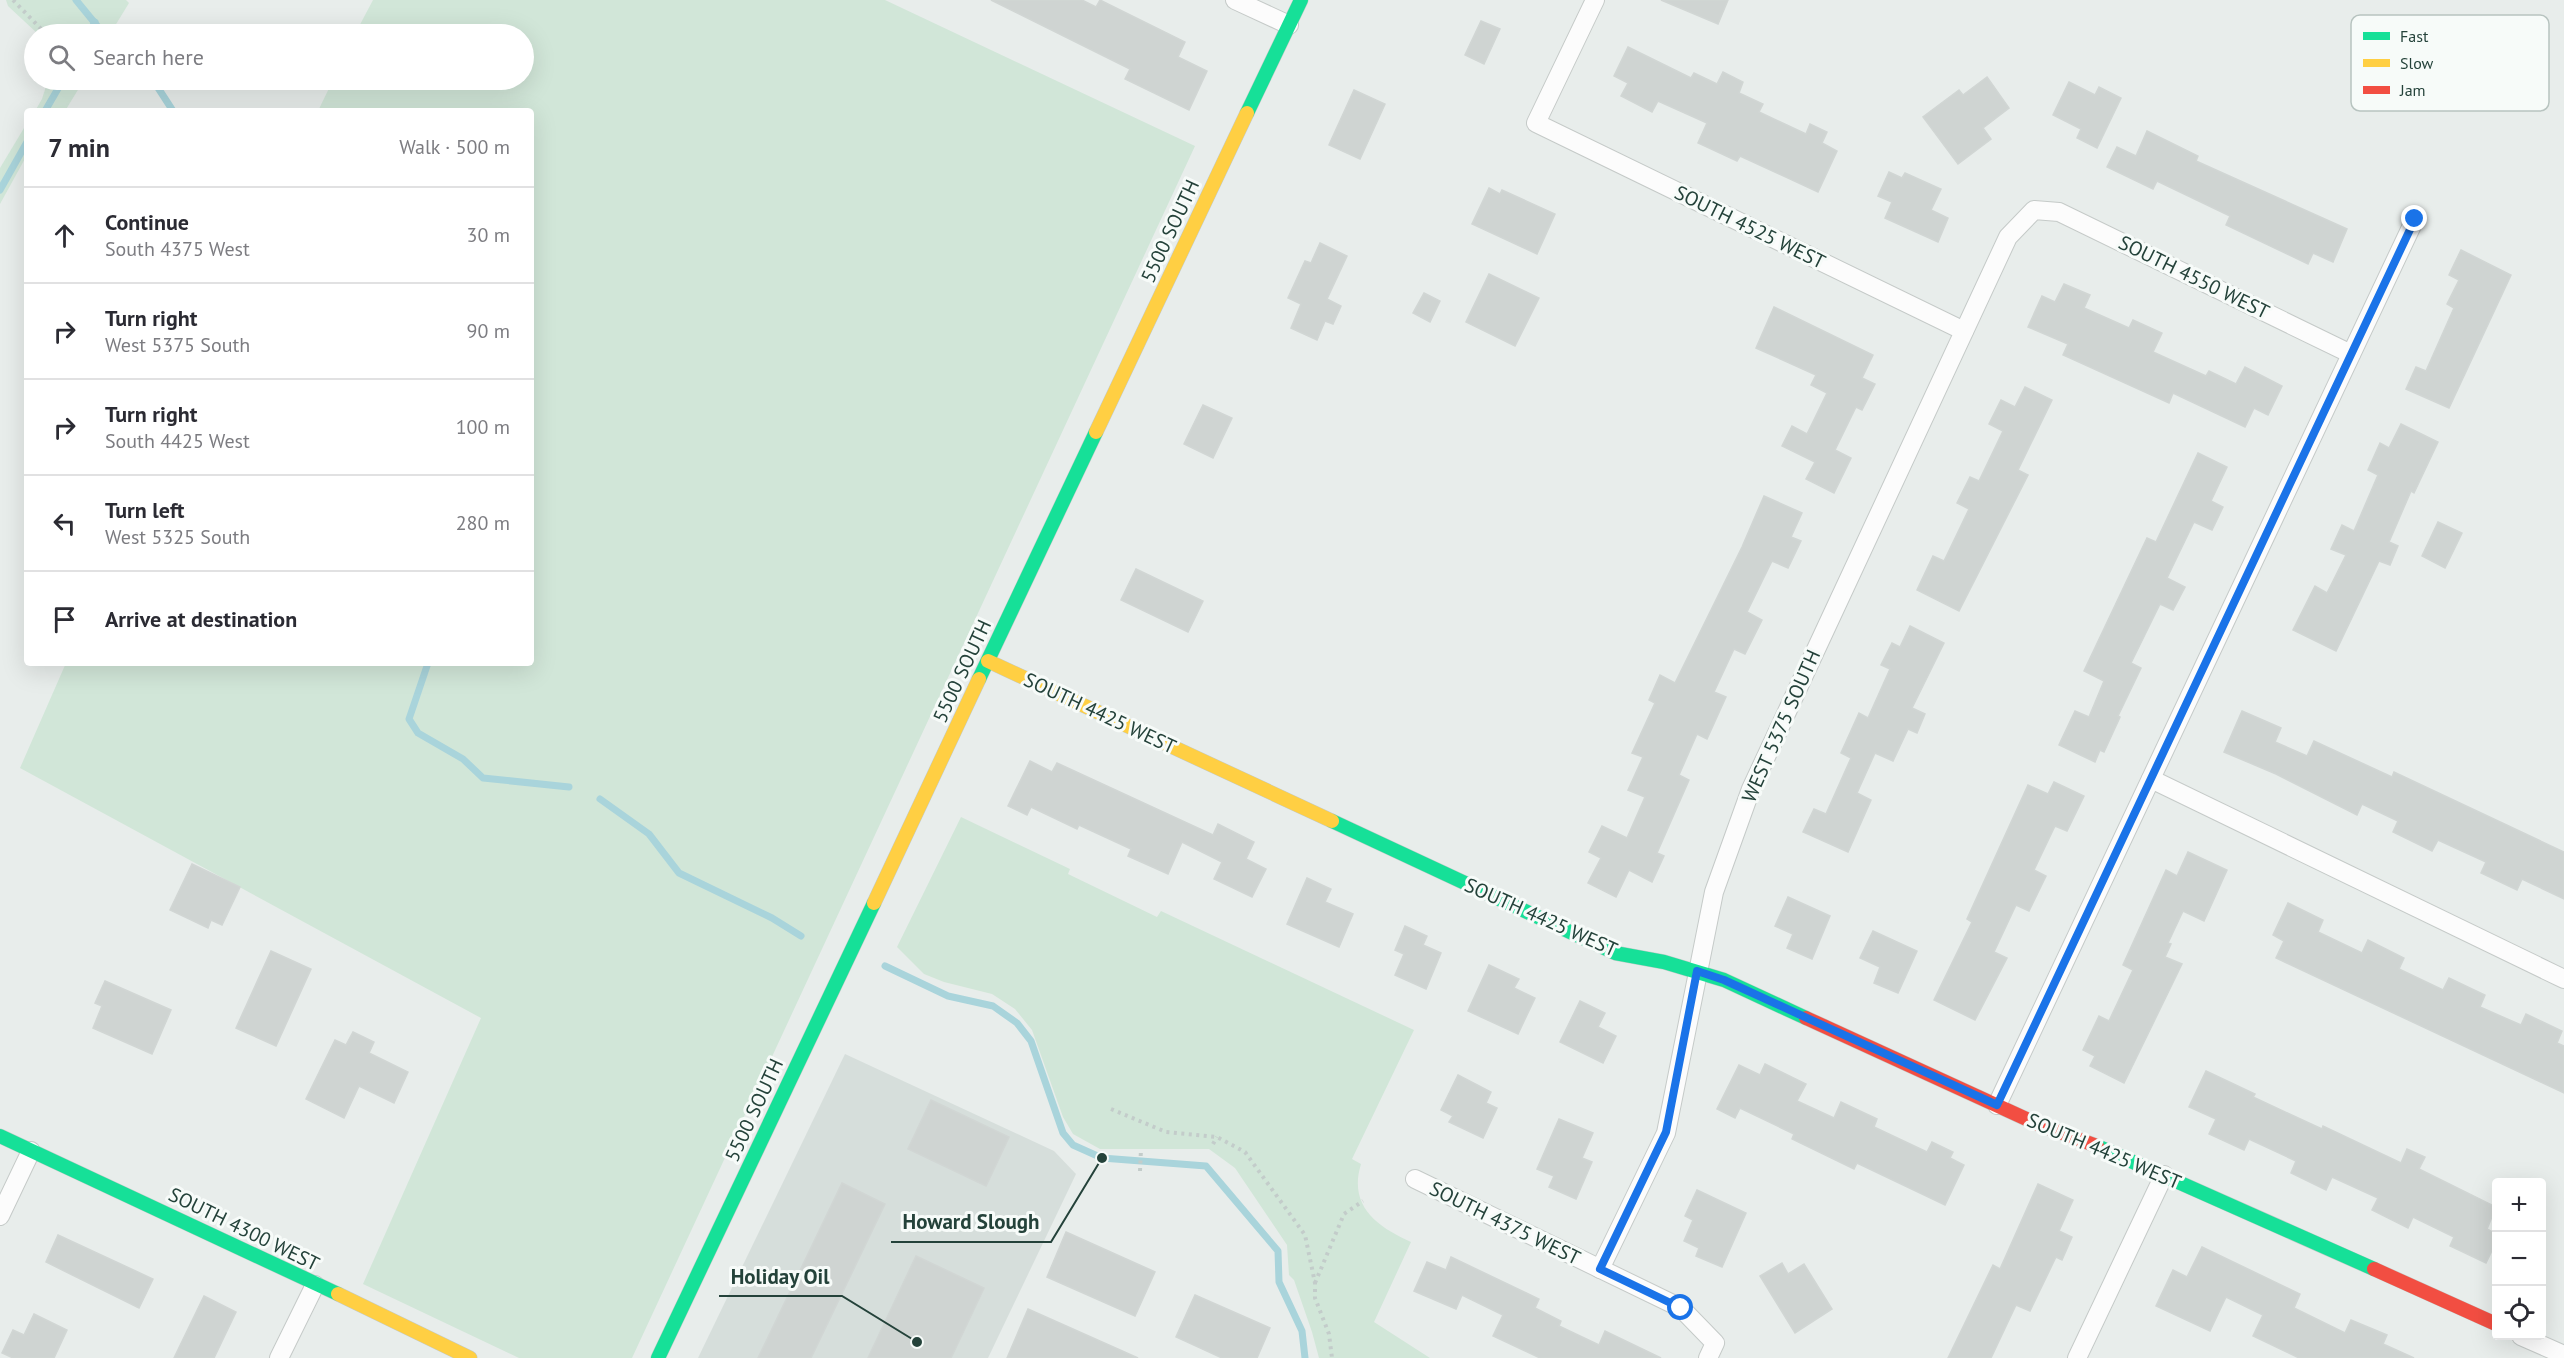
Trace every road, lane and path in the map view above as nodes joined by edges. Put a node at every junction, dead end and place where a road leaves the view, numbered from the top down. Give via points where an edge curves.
1 (13, 0) edge
2 (1235, 0) edge
3 (1301, 0) edge
4 (1595, 0) edge
5 (36, 24) edge
6 (1289, 25) junction
7 (2034, 210) joint
8 (2415, 219) dead end
9 (1964, 331) junction
10 (2351, 354) junction
11 (988, 661) junction
12 (2151, 779) junction
13 (1697, 971) junction
14 (2564, 979) edge
15 (1997, 1105) junction
16 (1111, 1109) dead end
17 (0, 1136) edge
18 (1217, 1137) junction
19 (1214, 1144) dead end
20 (1141, 1149) dead end
21 (31, 1150) junction
22 (1140, 1171) dead end
23 (2164, 1174) junction
24 (1415, 1179) dead end
25 (1363, 1201) dead end
26 (0, 1216) edge
27 (1600, 1269) junction
28 (1315, 1283) junction
29 (315, 1285) junction
30 (2492, 1322) edge
31 (2532, 1340) edge
32 (1711, 1350) edge
33 (2564, 1355) edge
34 (279, 1358) edge
35 (470, 1358) edge
36 (658, 1358) edge
37 (1332, 1358) edge
38 (2077, 1358) edge

1 - 5 path
2 - 6 street
3 - 6 main road, 5500 SOUTH
4 - 9 street, SOUTH 4525 WEST via 1536,123
6 - 11 main road, 5500 SOUTH
7 - 9 street, WEST 5375 SOUTH via 2008,237
7 - 10 street, SOUTH 4550 WEST via 2059,212
8 - 10 street
9 - 13 street, WEST 5375 SOUTH via 1751,789 1714,892
10 - 12 street
11 - 13 main road, SOUTH 4425 WEST via 1615,953
11 - 36 main road, 5500 SOUTH
12 - 14 street
12 - 15 street
13 - 15 main road, SOUTH 4425 WEST
13 - 27 street, WEST 5375 SOUTH via 1666,1132
15 - 23 main road, SOUTH 4425 WEST
16 - 18 path via 1166,1132
17 - 21 main road, SOUTH 4300 WEST
18 - 19 path
18 - 28 path via 1245,1152 1305,1235
20 - 22 path
21 - 26 street
21 - 29 main road, SOUTH 4300 WEST
23 - 30 main road, SOUTH 4425 WEST
23 - 38 street
24 - 27 street, SOUTH 4375 WEST
25 - 28 path via 1344,1214
27 - 32 street, SOUTH 4375 WEST via 1681,1308
28 - 37 path via 1315,1298 1329,1334
29 - 34 street
29 - 35 main road, SOUTH 4300 WEST
31 - 33 street

